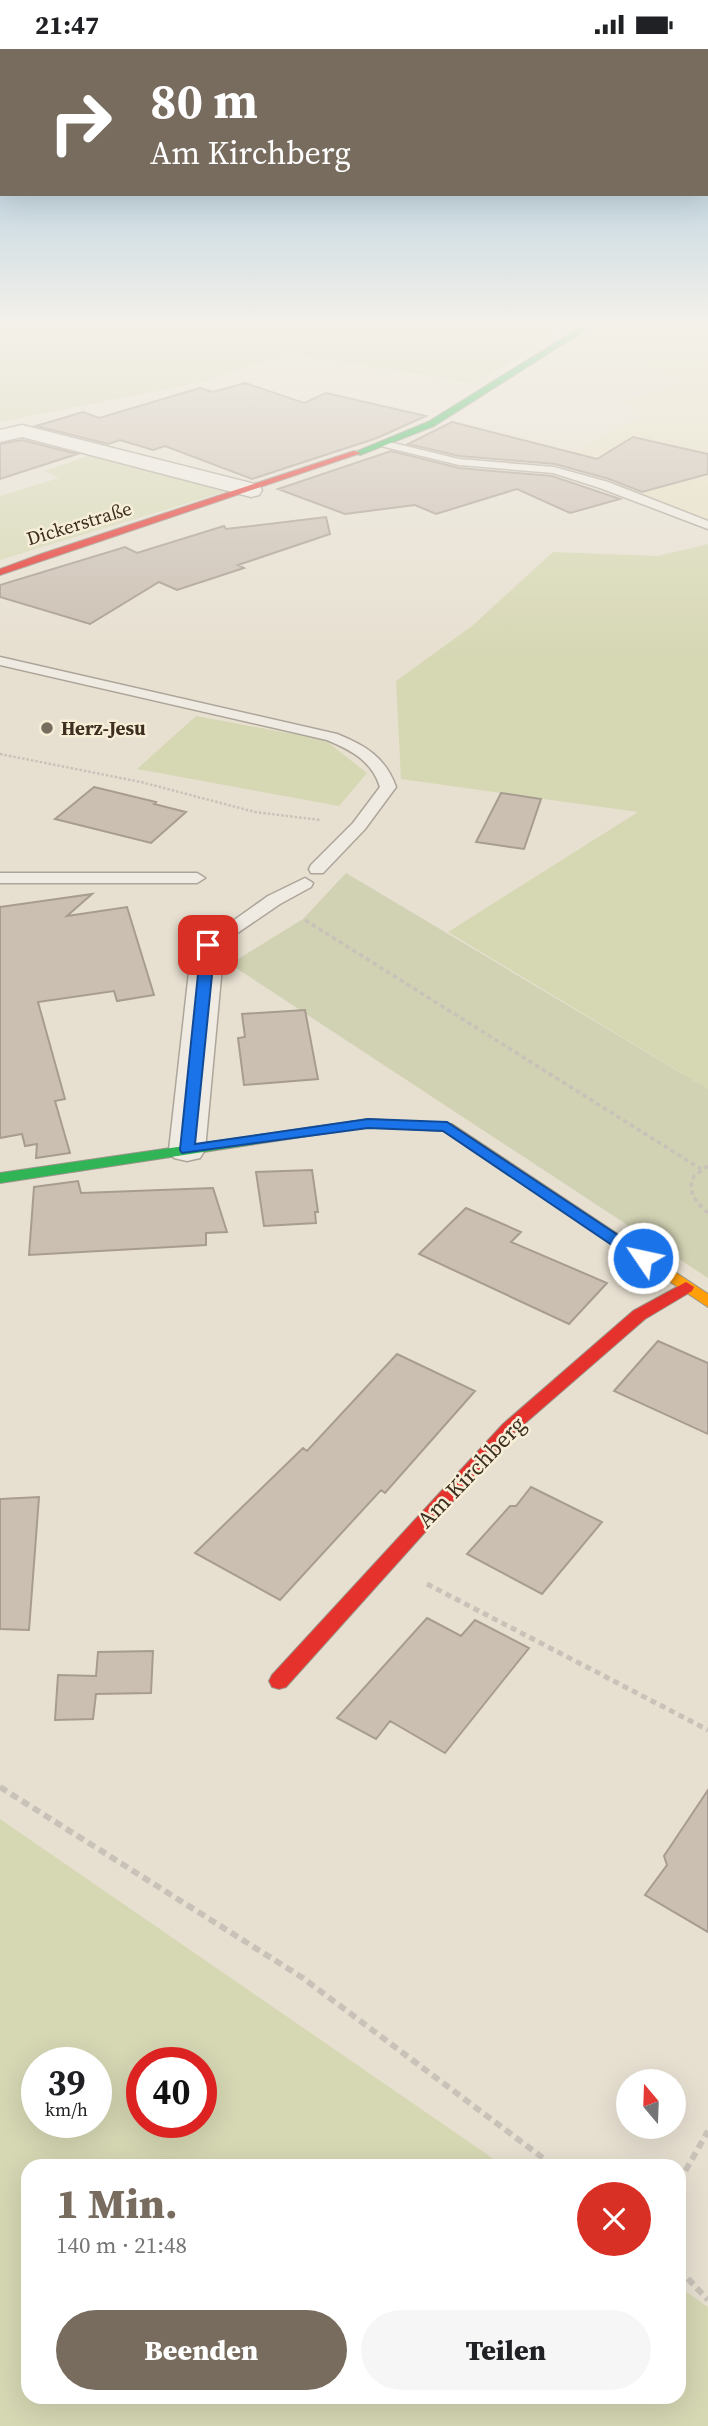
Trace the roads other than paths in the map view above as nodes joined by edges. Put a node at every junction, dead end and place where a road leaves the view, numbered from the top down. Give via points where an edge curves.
1 (41, 436) edge
2 (402, 436) edge
3 (385, 444) junction
4 (251, 490) junction
5 (708, 525) edge
6 (0, 572) edge
7 (0, 661) edge
8 (317, 869) dead end
9 (0, 878) edge
10 (197, 878) dead end
11 (305, 883) dead end
12 (208, 945) joint
13 (187, 1150) junction
14 (0, 1178) edge
15 (686, 1287) junction
16 (708, 1302) edge
17 (279, 1681) dead end

1 - 4 street
2 - 3 street, Dickerstraße
3 - 4 street, Dickerstraße
3 - 5 lane via 459,462 554,470
4 - 6 street, Dickerstraße
7 - 8 lane via 332,737 364,750 388,787
9 - 10 lane
11 - 12 lane
12 - 13 street
13 - 14 street
13 - 15 street via 368,1123 447,1127
15 - 16 street
15 - 17 street, Am Kirchberg via 639,1315 509,1429

